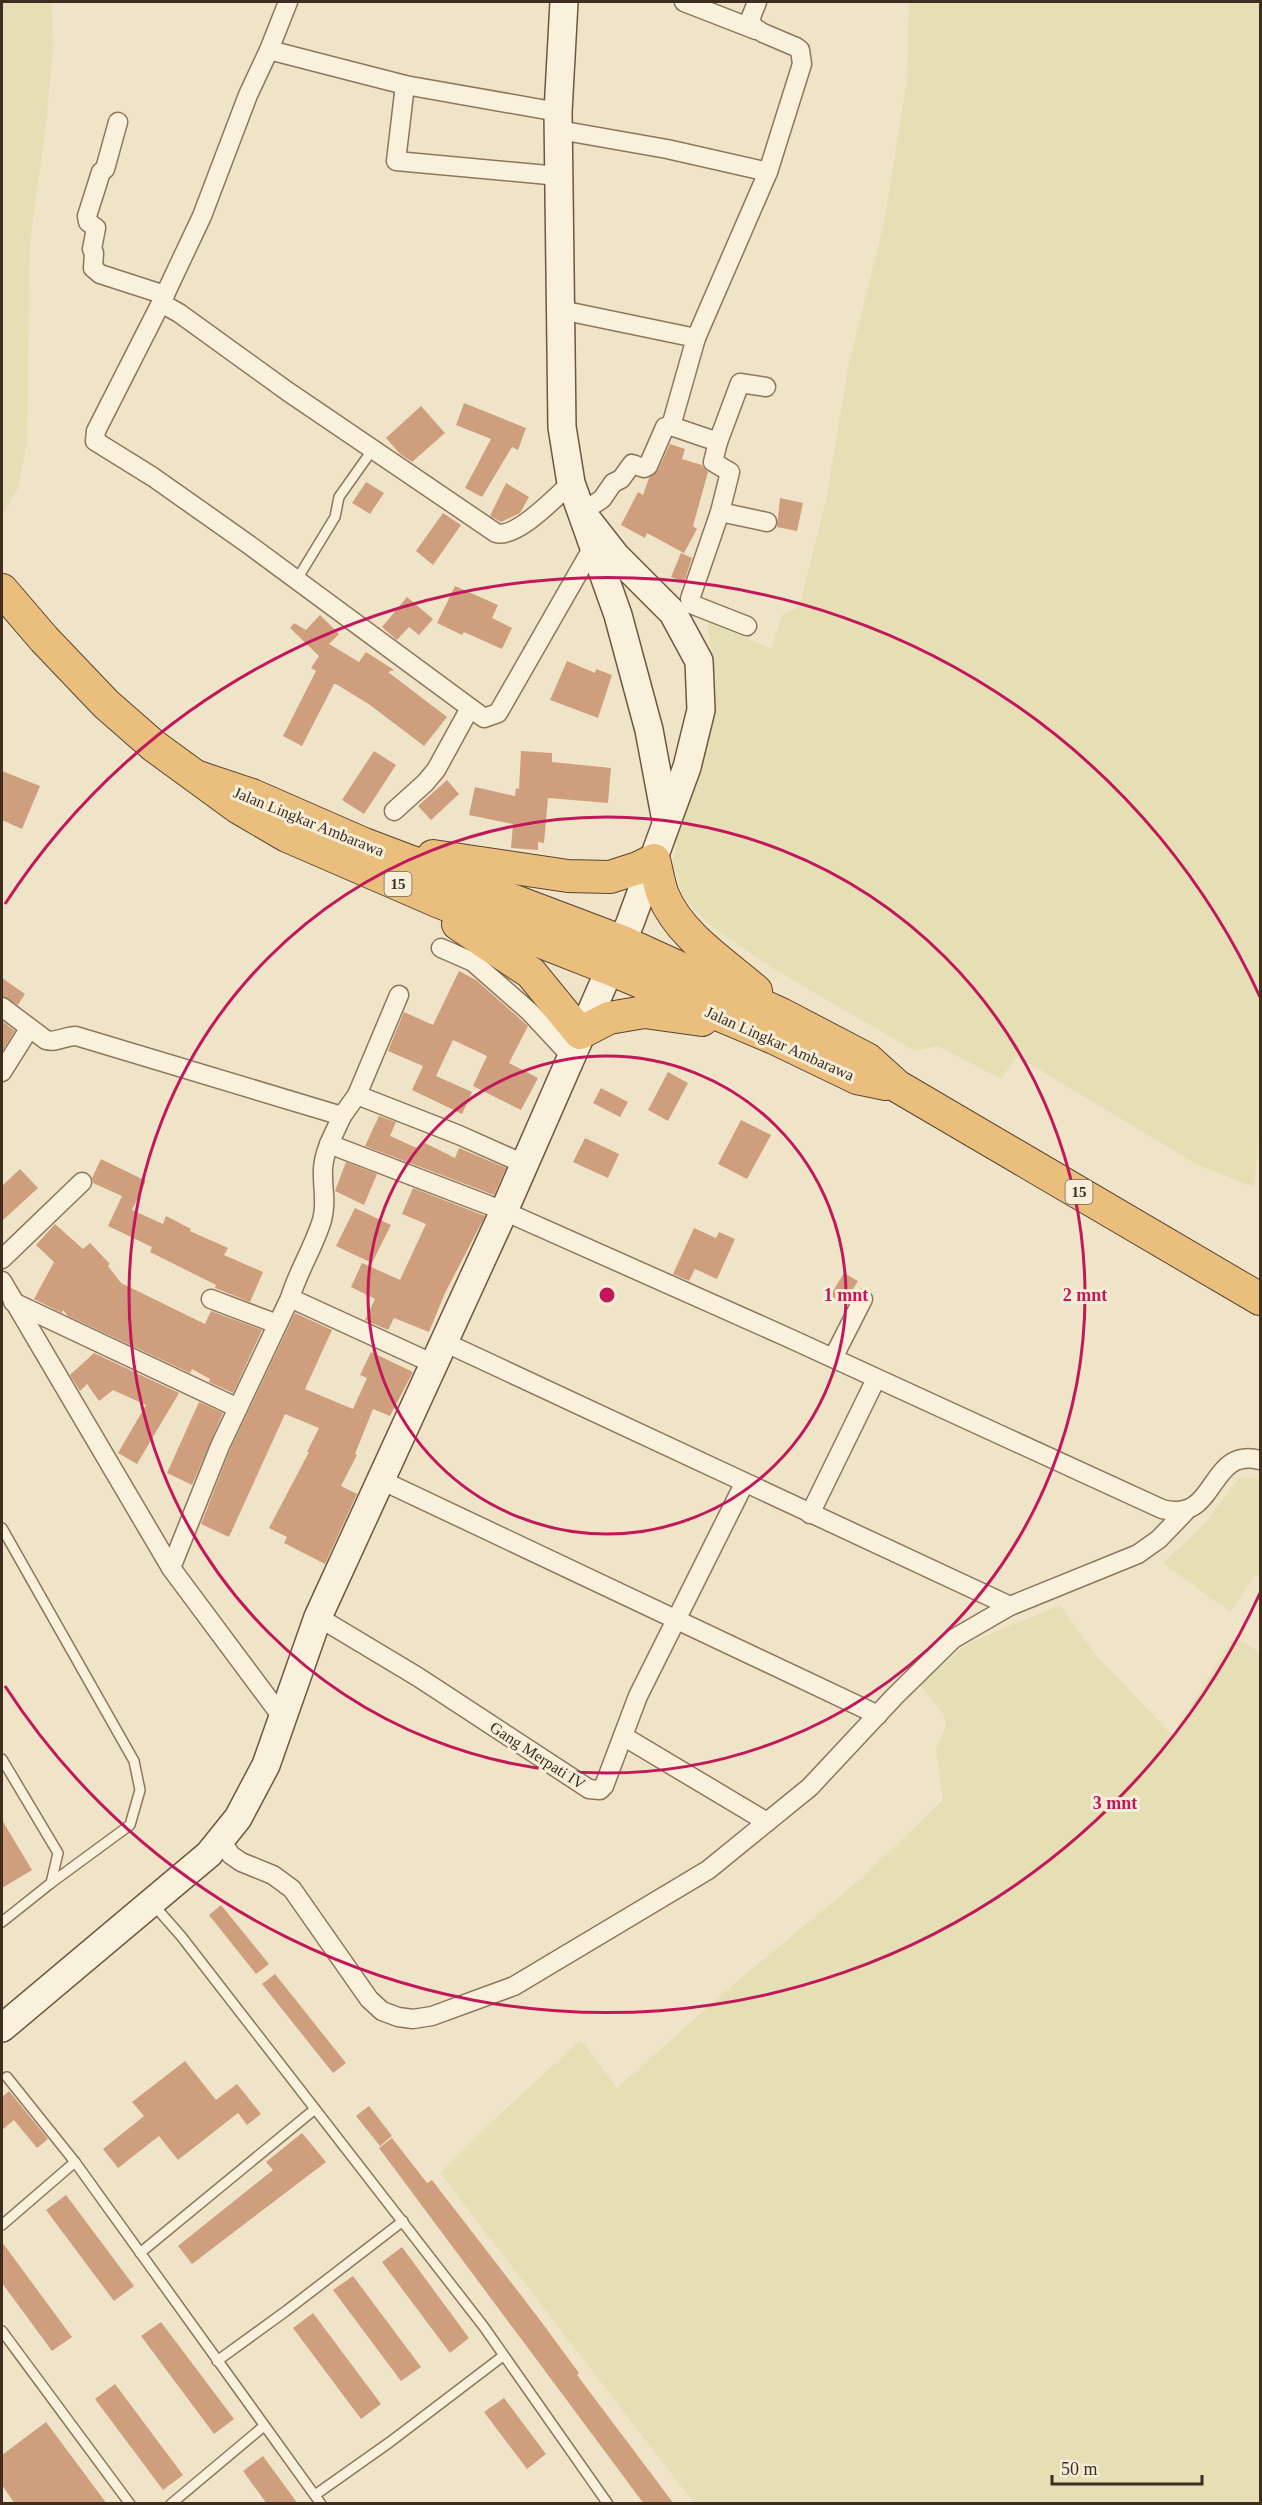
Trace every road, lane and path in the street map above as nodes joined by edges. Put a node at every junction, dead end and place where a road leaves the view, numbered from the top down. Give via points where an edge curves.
1 (288, 2) edge
2 (564, 2) edge
3 (684, 2) edge
4 (757, 2) edge
5 (756, 30) junction
6 (270, 50) junction
7 (405, 84) junction
8 (559, 121) junction
9 (118, 122) dead end
10 (768, 172) junction
11 (559, 176) junction
12 (163, 299) junction
13 (561, 310) junction
14 (696, 338) junction
15 (766, 387) dead end
16 (671, 426) junction
17 (718, 442) junction
18 (372, 449) junction
19 (571, 483) junction
20 (720, 512) junction
21 (583, 513) junction
22 (767, 522) dead end
23 (593, 547) junction
24 (296, 580) junction
25 (2, 590) edge
26 (747, 626) dead end
27 (470, 708) junction
28 (394, 811) dead end
29 (666, 821) junction
30 (358, 855) junction
31 (654, 860) junction
32 (441, 948) dead end
33 (616, 956) junction
34 (399, 995) dead end
35 (2, 1007) edge
36 (778, 1026) junction
37 (29, 1029) junction
38 (575, 1045) junction
39 (2, 1072) edge
40 (357, 1095) junction
41 (342, 1116) junction
42 (330, 1144) junction
43 (524, 1164) junction
44 (82, 1182) dead end
45 (504, 1211) junction
46 (2, 1259) edge
47 (2, 1281) edge
48 (290, 1298) junction
49 (211, 1299) dead end
50 (863, 1299) dead end
51 (1260, 1299) edge
52 (13, 1302) junction
53 (277, 1324) junction
54 (439, 1353) junction
55 (833, 1358) junction
56 (876, 1379) junction
57 (238, 1408) junction
58 (1260, 1460) edge
59 (381, 1480) junction
60 (744, 1484) junction
61 (1185, 1512) junction
62 (810, 1514) junction
63 (2, 1528) edge
64 (171, 1568) junction
65 (1010, 1606) junction
66 (318, 1617) junction
67 (675, 1620) junction
68 (878, 1715) junction
69 (282, 1717) junction
70 (623, 1736) junction
71 (2, 1759) edge
72 (767, 1822) junction
73 (221, 1841) junction
74 (51, 1883) junction
75 (152, 1903) junction
76 (2, 1922) edge
77 (3, 2021) edge
78 (7, 2077) dead end
79 (315, 2109) junction
80 (75, 2162) junction
81 (403, 2222) junction
82 (2, 2226) edge
83 (140, 2253) junction
84 (2, 2331) edge
85 (502, 2356) junction
86 (217, 2361) junction
87 (264, 2426) junction
88 (318, 2499) edge
89 (130, 2504) edge
90 (171, 2504) edge
91 (608, 2504) edge

1 - 6 street
2 - 8 main road
3 - 5 street
4 - 5 street via 751,17
5 - 10 street via 796,47 802,64
6 - 7 street
6 - 12 street via 248,95 202,216
7 - 8 street
7 - 11 street via 396,161
8 - 10 street
8 - 11 main road
9 - 12 street via 87,216 96,228 93,268
10 - 14 street
11 - 13 main road
12 - 18 street
12 - 24 street via 96,430 95,441 153,477
13 - 14 street
13 - 19 main road via 562,428
14 - 16 street
15 - 17 street via 740,383
16 - 17 street
16 - 21 street via 665,427 648,466 632,464 621,480
17 - 20 street via 714,462 730,472
18 - 19 street via 501,534 519,527
18 - 24 lane via 339,497 335,518
19 - 21 main road
20 - 22 street
20 - 26 street via 691,604
21 - 23 main road
21 - 29 main road via 616,556 673,613 699,661 701,710 687,767
23 - 27 street via 498,713 484,718
23 - 29 main road via 618,615 649,730
24 - 27 street
25 - 30 highway, Jalan Lingkar Ambarawa / 15 via 106,704 154,746 198,777 252,795
27 - 28 street via 436,770
29 - 31 main road
30 - 31 highway via 610,877
30 - 33 highway, Jalan Lingkar Ambarawa / 15
30 - 38 highway via 531,973
31 - 33 main road
31 - 36 highway via 663,895 678,919
32 - 38 street via 472,962
33 - 36 highway, Jalan Lingkar Ambarawa / 15
33 - 38 main road
34 - 40 street
35 - 37 street
36 - 38 highway via 644,1012 609,1018
36 - 51 highway, Jalan Lingkar Ambarawa / 15 via 867,1059 897,1086
37 - 39 street
37 - 41 street via 52,1042 76,1036
38 - 43 main road
40 - 41 street
40 - 43 street
41 - 42 street
42 - 45 street
42 - 48 street via 323,1171 324,1212
43 - 45 main road
44 - 46 street
45 - 54 main road
45 - 55 street
47 - 52 street
48 - 53 street
48 - 54 street
49 - 53 street
50 - 55 street
52 - 57 street
52 - 64 street
53 - 57 street
54 - 59 main road
54 - 60 street
55 - 56 street
56 - 61 street via 1162,1509
56 - 62 street
57 - 64 street
58 - 61 street via 1239,1460 1227,1466 1195,1506
59 - 66 main road
59 - 67 street
60 - 62 street
60 - 67 street, Gang Merpati IV
61 - 65 street via 1138,1554
62 - 65 street
63 - 74 lane via 134,1761 140,1790 130,1825
64 - 69 street
65 - 68 street via 953,1639
66 - 69 main road
66 - 70 street, Gang Merpati IV via 589,1789 600,1790 604,1786
67 - 68 street
67 - 70 street, Gang Merpati IV
68 - 72 street via 810,1787
69 - 73 main road via 266,1765
70 - 72 street
71 - 74 lane via 58,1853
72 - 73 street via 708,1870 514,1986 432,2016 413,2019 398,2017 376,2005 292,1889 273,1875 241,1862
73 - 75 main road
74 - 76 lane
75 - 77 main road
75 - 79 lane via 182,1936
78 - 80 lane
79 - 81 lane
79 - 83 lane
80 - 82 lane
80 - 83 lane
81 - 85 lane
81 - 86 lane
83 - 86 lane
84 - 89 lane
85 - 88 lane
85 - 91 lane
86 - 87 lane
87 - 88 lane
87 - 90 lane

